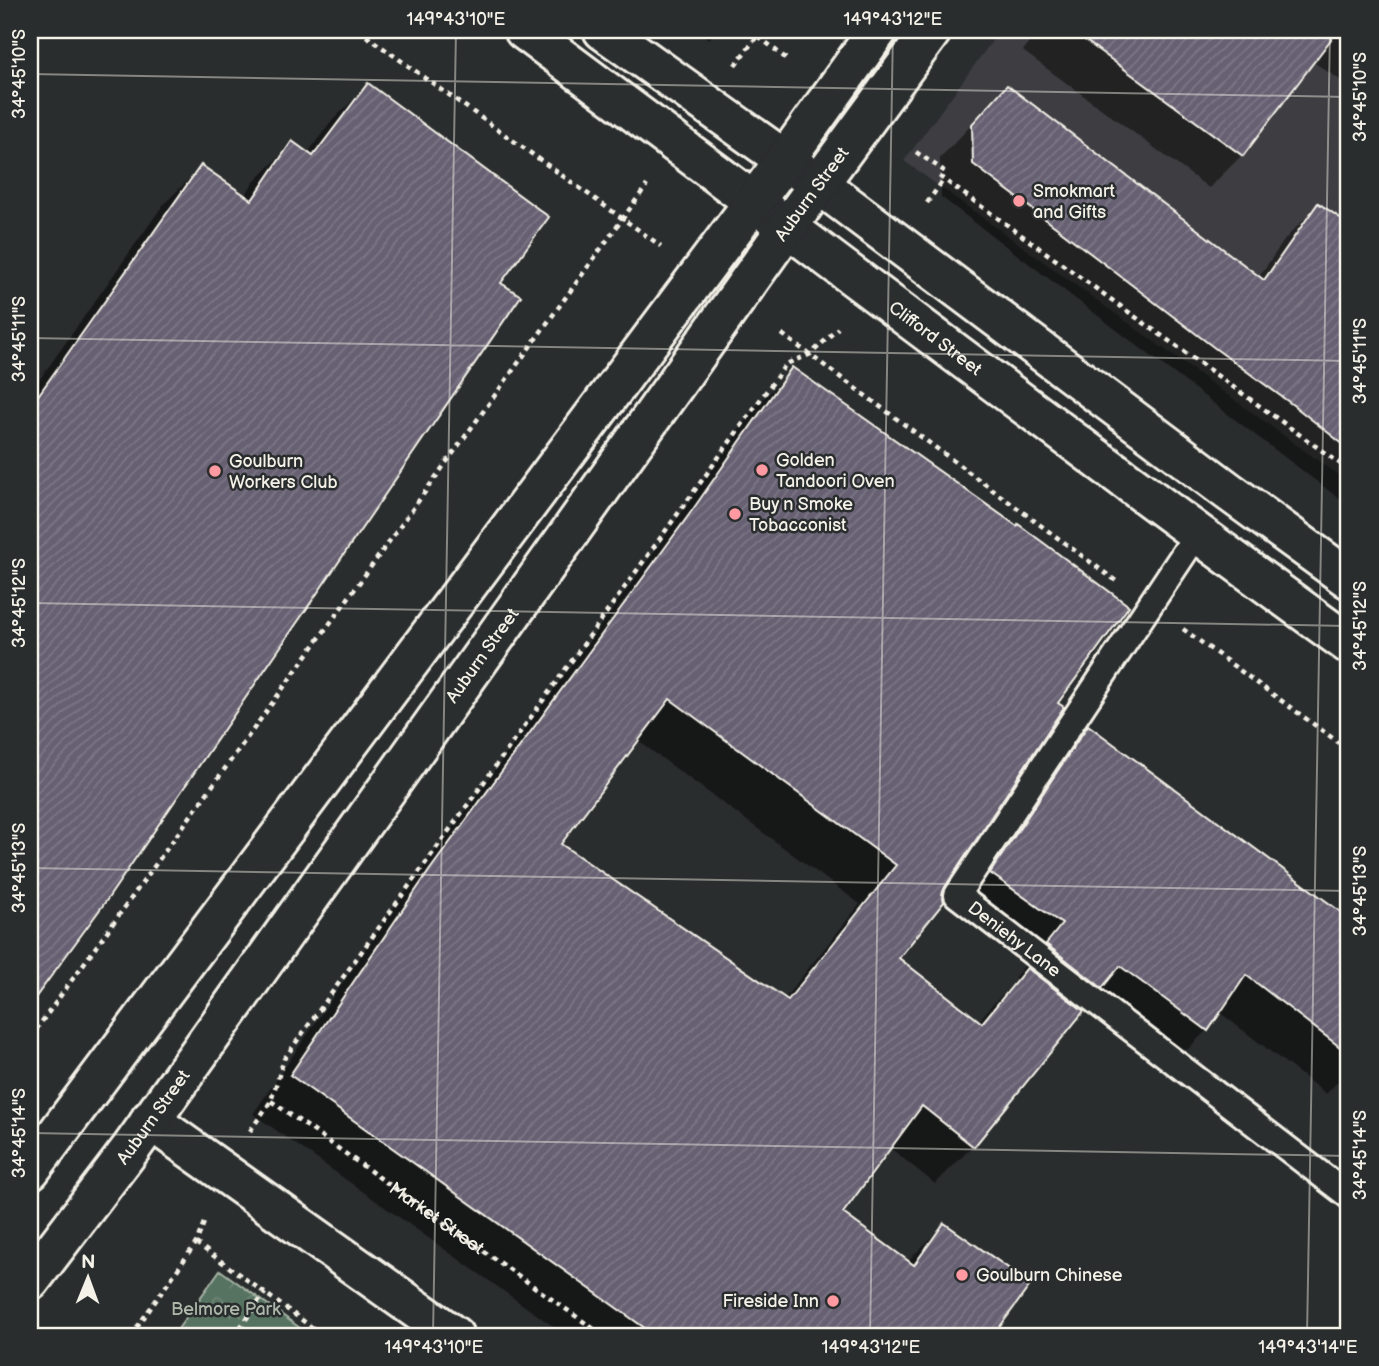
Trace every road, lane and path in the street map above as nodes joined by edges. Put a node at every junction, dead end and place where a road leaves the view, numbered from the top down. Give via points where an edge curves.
1 (358, 30) edge
2 (524, 30) edge
3 (603, 30) edge
4 (751, 30) edge
5 (878, 30) edge
6 (932, 30) edge
7 (758, 35) junction
8 (789, 61) dead end
9 (733, 68) dead end
10 (916, 152) dead end
11 (785, 160) junction
12 (944, 180) junction
13 (647, 185) dead end
14 (820, 185) junction
15 (753, 200) junction
16 (925, 207) dead end
17 (621, 219) junction
18 (788, 226) junction
19 (661, 247) dead end
20 (841, 324) dead end
21 (782, 334) dead end
22 (811, 354) junction
23 (1349, 470) edge
24 (1197, 534) junction
25 (1349, 579) edge
26 (1149, 605) junction
27 (1349, 644) edge
28 (1349, 750) edge
29 (30, 1038) edge
30 (150, 1121) junction
31 (30, 1170) edge
32 (1349, 1196) edge
33 (30, 1281) edge
34 (265, 1293) junction
35 (131, 1336) edge
36 (234, 1336) edge
37 (324, 1336) edge
38 (454, 1336) edge
39 (604, 1336) edge

1 - 17 path
2 - 15 main road, Clifford Street
3 - 11 main road
4 - 7 path
5 - 11 main road
6 - 14 main road, Auburn Street
7 - 8 path
7 - 9 path
10 - 12 path via 943,170 939,176
11 - 14 main road
11 - 15 main road
12 - 16 path
12 - 23 path
13 - 17 path
14 - 18 main road, Auburn Street
14 - 25 main road
15 - 18 main road, Clifford Street
15 - 31 main road
17 - 19 path
17 - 29 path
18 - 24 main road, Clifford Street
18 - 30 main road, Auburn Street
20 - 22 path
21 - 22 path
22 - 26 path
22 - 39 path, Market Street via 786,365 284,1059 271,1101
24 - 26 lane, Deniehy Lane
24 - 27 main road, Clifford Street
26 - 28 path
26 - 32 lane, Deniehy Lane via 957,895
30 - 33 main road, Auburn Street
30 - 38 main road
34 - 35 path via 197,1243
34 - 36 path
34 - 37 path

